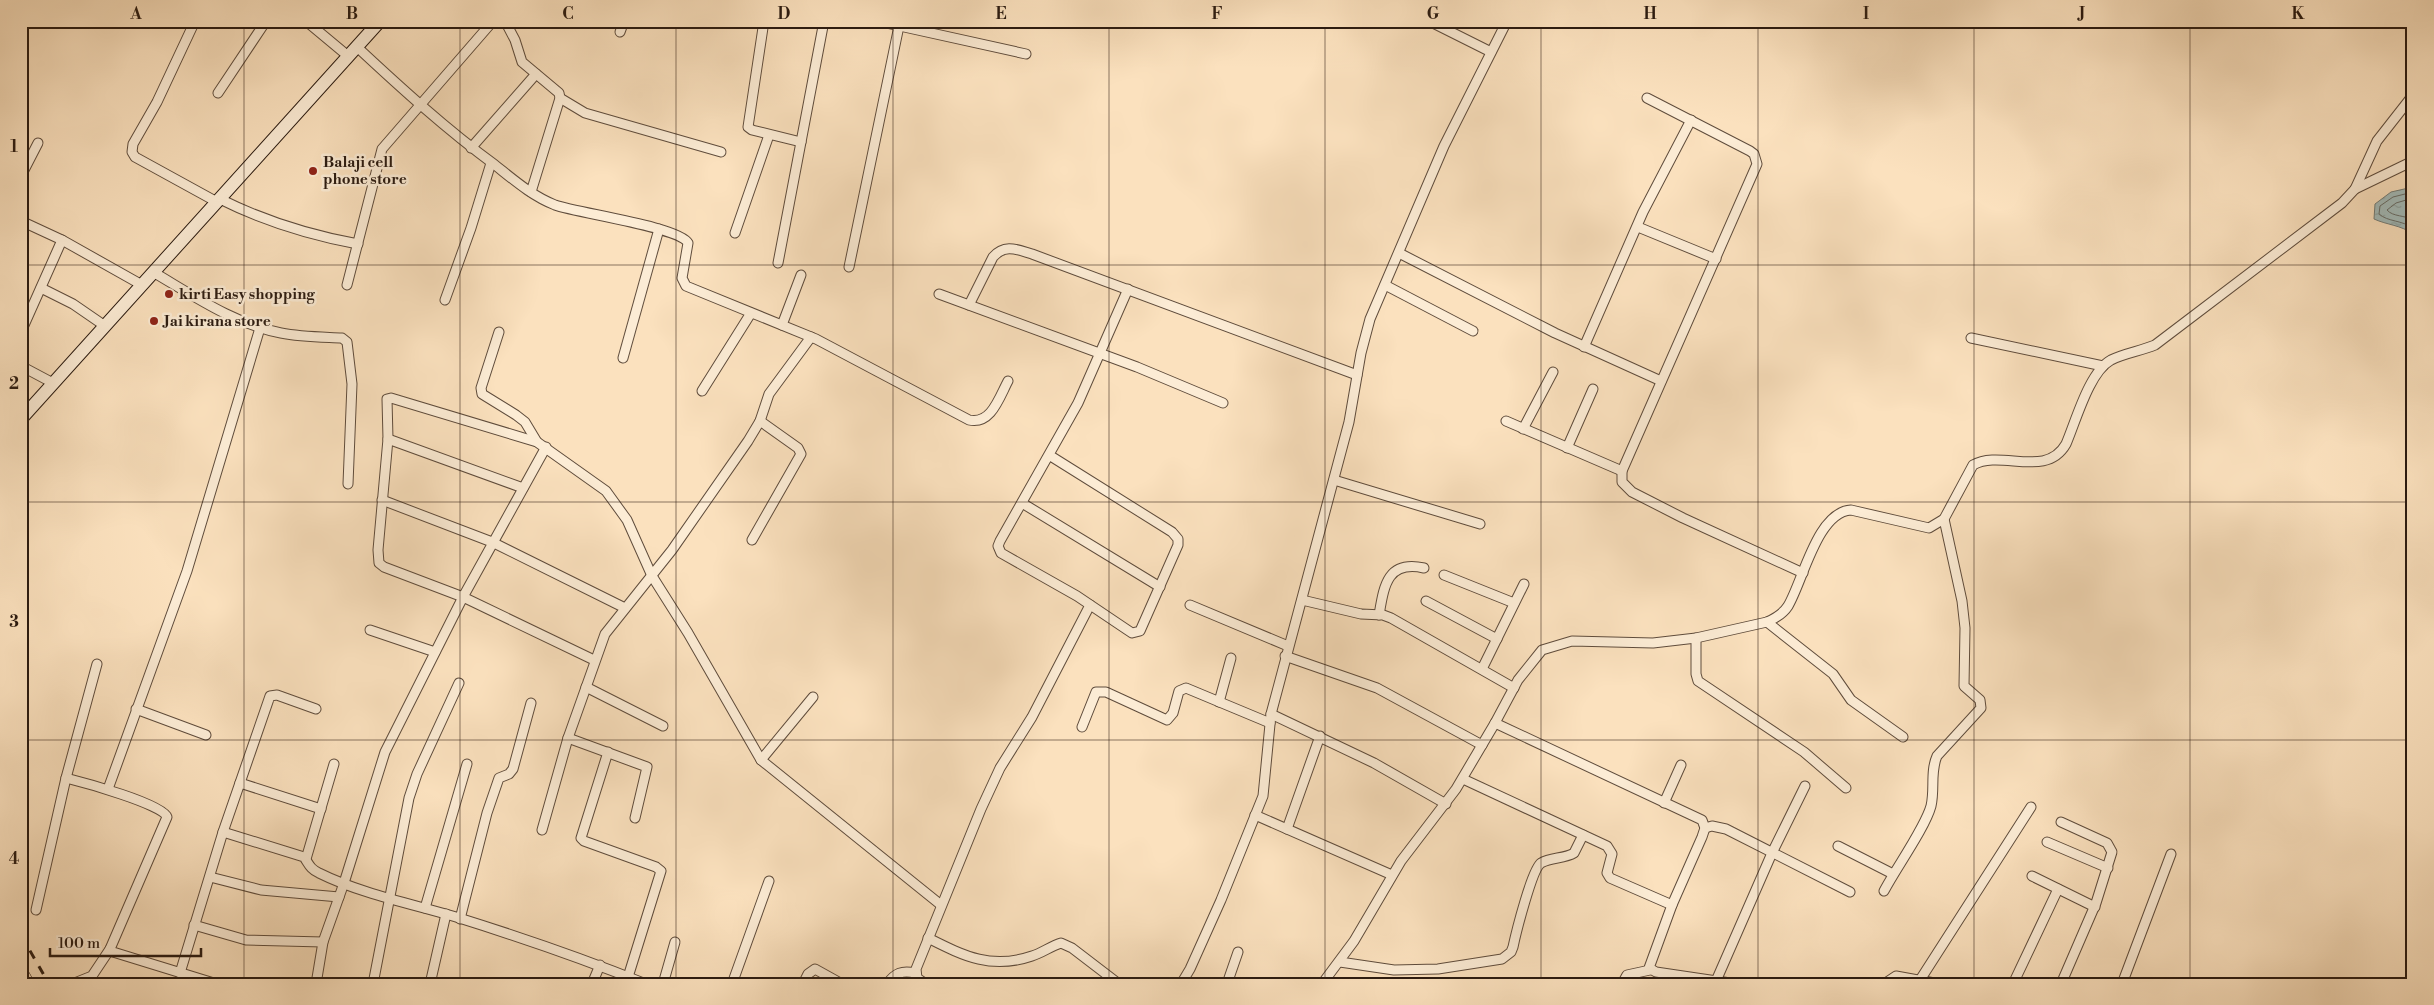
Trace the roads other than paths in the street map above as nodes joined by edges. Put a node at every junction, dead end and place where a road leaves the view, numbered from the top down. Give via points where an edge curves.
1 (195, 21) edge
2 (266, 21) edge
3 (306, 21) edge
4 (380, 21) edge
5 (493, 21) edge
6 (506, 21) edge
7 (624, 21) edge
8 (764, 21) edge
9 (824, 21) edge
10 (877, 21) edge
11 (1277, 21) edge
12 (1288, 21) edge
13 (1429, 21) edge
14 (1507, 21) edge
15 (888, 22) edge
16 (899, 26) junction
17 (620, 32) dead end
18 (352, 51) junction
19 (1491, 52) junction
20 (1026, 54) dead end
21 (536, 74) junction
22 (218, 93) dead end
23 (2413, 95) edge
24 (560, 98) junction
25 (1647, 98) dead end
26 (420, 106) junction
27 (1690, 120) junction
28 (769, 134) junction
29 (801, 142) junction
30 (38, 143) dead end
31 (471, 148) junction
32 (721, 152) dead end
33 (2413, 161) edge
34 (491, 163) junction
35 (21, 176) edge
36 (2355, 189) junction
37 (531, 192) junction
38 (218, 200) junction
39 (21, 221) edge
40 (1638, 227) junction
41 (659, 229) junction
42 (735, 233) dead end
43 (62, 240) junction
44 (358, 244) junction
45 (1398, 253) junction
46 (1716, 259) junction
47 (778, 262) dead end
48 (849, 267) dead end
49 (153, 272) junction
50 (801, 275) dead end
51 (142, 285) junction
52 (347, 285) dead end
53 (1385, 285) junction
54 (41, 288) junction
55 (1128, 288) junction
56 (939, 294) dead end
57 (445, 300) dead end
58 (969, 305) junction
59 (751, 313) junction
60 (782, 325) junction
61 (106, 326) junction
62 (260, 328) junction
63 (1473, 331) dead end
64 (21, 332) edge
65 (499, 332) dead end
66 (811, 337) junction
67 (1970, 338) dead end
68 (1584, 347) junction
69 (1100, 354) junction
70 (623, 358) dead end
71 (21, 366) edge
72 (2103, 366) junction
73 (1553, 372) dead end
74 (1357, 375) junction
75 (1008, 381) dead end
76 (1661, 381) junction
77 (53, 383) junction
78 (1593, 389) dead end
79 (702, 391) dead end
80 (1223, 403) dead end
81 (21, 419) edge
82 (760, 421) junction
83 (1506, 421) dead end
84 (1523, 429) junction
85 (388, 439) junction
86 (541, 444) junction
87 (1567, 448) junction
88 (1049, 455) junction
89 (1622, 471) junction
90 (1334, 480) junction
91 (348, 484) dead end
92 (523, 488) junction
93 (382, 500) junction
94 (1022, 503) junction
95 (1944, 519) junction
96 (1480, 524) dead end
97 (752, 540) dead end
98 (492, 542) junction
99 (1424, 568) dead end
100 (1803, 572) junction
101 (1444, 575) dead end
102 (652, 576) junction
103 (1524, 584) dead end
104 (1160, 587) junction
105 (463, 597) junction
106 (1302, 600) junction
107 (1426, 601) dead end
108 (1514, 603) junction
109 (1090, 605) junction
110 (1190, 605) dead end
111 (625, 608) junction
112 (1379, 615) junction
113 (1767, 622) junction
114 (370, 630) dead end
115 (1696, 638) junction
116 (1496, 639) junction
117 (1288, 646) junction
118 (435, 652) junction
119 (1285, 656) junction
120 (1231, 658) dead end
121 (594, 660) junction
122 (97, 664) dead end
123 (1482, 669) junction
124 (459, 683) dead end
125 (1508, 684) junction
126 (586, 687) junction
127 (813, 697) dead end
128 (1219, 702) junction
129 (531, 703) dead end
130 (136, 709) junction
131 (316, 709) dead end
132 (1270, 719) junction
133 (1495, 723) junction
134 (663, 726) dead end
135 (1082, 727) dead end
136 (206, 735) dead end
137 (1320, 736) junction
138 (1903, 737) dead end
139 (568, 738) junction
140 (1482, 745) junction
141 (608, 752) junction
142 (761, 760) junction
143 (334, 764) dead end
144 (467, 764) dead end
145 (1681, 765) dead end
146 (66, 778) junction
147 (1463, 778) junction
148 (240, 783) junction
149 (1805, 786) dead end
150 (1846, 788) dead end
151 (108, 789) junction
152 (1664, 803) junction
153 (1446, 804) junction
154 (2031, 807) dead end
155 (321, 809) junction
156 (1256, 815) junction
157 (635, 818) dead end
158 (2061, 822) dead end
159 (1287, 828) junction
160 (1705, 828) junction
161 (542, 830) dead end
162 (222, 832) junction
163 (1583, 835) junction
164 (2047, 842) dead end
165 (1838, 846) dead end
166 (1772, 853) junction
167 (2171, 854) dead end
168 (306, 859) junction
169 (2108, 868) junction
170 (1893, 874) junction
171 (1392, 875) junction
172 (2032, 876) dead end
173 (210, 877) junction
174 (769, 881) dead end
175 (344, 883) junction
176 (2058, 889) junction
177 (1884, 890) dead end
178 (1850, 892) dead end
179 (339, 897) junction
180 (389, 897) junction
181 (941, 905) junction
182 (1672, 905) junction
183 (2095, 907) junction
184 (425, 908) junction
185 (36, 910) dead end
186 (446, 914) junction
187 (460, 918) junction
188 (194, 925) junction
189 (928, 938) junction
190 (323, 942) junction
191 (675, 942) dead end
192 (110, 949) junction
193 (1238, 952) dead end
194 (1340, 962) junction
195 (600, 965) junction
196 (1650, 970) junction
197 (180, 973) junction
198 (915, 973) junction
199 (628, 976) junction
200 (21, 977) edge
201 (1920, 980) junction
202 (1716, 981) junction
203 (25, 984) edge
204 (72, 984) edge
205 (217, 984) edge
206 (316, 984) edge
207 (373, 984) edge
208 (430, 984) edge
209 (592, 984) edge
210 (646, 984) edge
211 (663, 984) edge
212 (732, 984) edge
213 (803, 984) edge
214 (842, 984) edge
215 (887, 984) edge
216 (926, 984) edge
217 (1118, 984) edge
218 (1180, 984) edge
219 (1230, 984) edge
220 (1322, 984) edge
221 (1622, 984) edge
222 (1737, 984) edge
223 (1884, 984) edge
224 (1940, 984) edge
225 (2013, 984) edge
226 (2061, 984) edge
227 (2122, 984) edge

1 - 38 street via 157,102 133,144 132,152 135,157
2 - 22 street
3 - 18 street
4 - 18 street
5 - 26 street
6 - 21 street via 522,62
7 - 17 street
8 - 28 street via 747,125 752,130
9 - 29 street
10 - 15 street
11 - 12 street
13 - 19 street
14 - 19 street
15 - 16 street
16 - 20 street
16 - 48 street
18 - 26 street
18 - 38 street
19 - 45 street via 1444,146
21 - 24 street via 559,93
21 - 31 street
23 - 36 street via 2377,141
24 - 32 street via 584,113
24 - 37 street
25 - 27 street
26 - 31 street
26 - 44 street via 382,149
27 - 40 street
27 - 46 street via 1750,151 1757,164
28 - 29 street
28 - 42 street
29 - 47 street
30 - 35 street
31 - 34 street
33 - 36 street
34 - 37 street
34 - 57 street
36 - 72 street via 2342,203 2155,344 2119,356
37 - 41 street via 556,205
38 - 44 street via 282,226
38 - 49 street
39 - 43 street
40 - 46 street
40 - 68 street
41 - 59 street via 684,237 688,243 682,278 684,285
41 - 70 street
43 - 51 street
43 - 54 street
44 - 52 street
45 - 53 street
45 - 68 street
46 - 76 street
49 - 51 street
49 - 62 street via 223,312
50 - 60 street
51 - 61 street
53 - 63 street
53 - 74 street via 1370,319
54 - 61 street
54 - 64 street
55 - 58 street via 1008,248 998,251
55 - 69 street
55 - 74 street
56 - 58 street
58 - 69 street
59 - 60 street
59 - 79 street
60 - 66 street
61 - 77 street
62 - 91 street via 293,335 342,338 347,342 352,384
62 - 130 street via 187,571
65 - 86 street via 481,388 482,394 525,422
66 - 75 street via 969,420 989,415
66 - 82 street via 769,394
67 - 72 street
68 - 76 street
69 - 80 street
69 - 88 street via 1078,404
71 - 77 street
72 - 95 street via 2095,376 2062,452 2044,461 1985,461 1973,465
73 - 84 street
74 - 90 street
76 - 89 street
77 - 81 street
78 - 87 street
82 - 97 street via 798,448 801,454
82 - 102 street
83 - 84 street
84 - 87 street
85 - 86 street via 386,400 391,398
85 - 92 street
85 - 93 street
86 - 92 street
86 - 102 street via 606,491 616,502 638,541
87 - 89 street
88 - 94 street
88 - 104 street via 1175,535 1178,545
89 - 100 street via 1622,482 1632,492
90 - 96 street
90 - 106 street
92 - 98 street
93 - 98 street
93 - 105 street via 379,563
94 - 104 street
94 - 109 street via 1000,541 999,550
95 - 100 street via 1925,529 1851,510 1841,512 1832,519 1816,543
95 - 170 street via 1963,610 1964,686 1980,700 1981,708 1937,756 1928,812
98 - 105 street
98 - 111 street
99 - 112 street via 1406,567 1390,575 1383,590
100 - 113 street via 1788,607
101 - 108 street
102 - 111 street
102 - 142 street
103 - 108 street
104 - 109 street via 1143,628 1136,633
105 - 118 street
105 - 121 street
106 - 112 street
106 - 117 street
107 - 116 street
108 - 116 street
109 - 181 street via 1032,717 1000,768
110 - 117 street
111 - 121 street via 605,634
112 - 123 street via 1405,624
113 - 115 street
113 - 138 street via 1832,674 1851,700
114 - 118 street
115 - 125 street via 1653,643 1583,640 1549,646
115 - 150 street via 1698,681 1804,752
116 - 123 street
117 - 119 street
118 - 175 street via 385,752
119 - 132 street
119 - 140 street via 1377,688
120 - 128 street
121 - 126 street
122 - 146 street
123 - 125 street
124 - 180 street via 409,798
125 - 133 street
126 - 134 street
126 - 139 street
127 - 142 street
128 - 132 street
128 - 135 street via 1183,688 1179,691 1172,716 1167,720 1106,692 1099,692 1094,694
129 - 187 street via 513,769 499,778 487,813
130 - 136 street
130 - 151 street
131 - 148 street via 272,695
132 - 137 street
132 - 156 street via 1266,783
133 - 140 street
133 - 152 street
137 - 153 street
137 - 159 street
139 - 141 street
139 - 161 street
140 - 147 street
141 - 157 street via 645,765 648,769
141 - 199 street via 582,840 661,871
142 - 181 street
143 - 155 street
144 - 184 street
145 - 152 street
146 - 151 street
146 - 185 street
147 - 153 street
147 - 163 street
148 - 155 street
148 - 162 street
149 - 166 street
151 - 192 street via 164,811 167,817
152 - 160 street via 1702,820
153 - 171 street
154 - 201 street
155 - 168 street
156 - 159 street
156 - 218 street via 1190,969
158 - 169 street via 2110,846 2112,852
159 - 171 street
160 - 166 street via 1712,826 1726,830
160 - 182 street
162 - 168 street
162 - 173 street
163 - 182 street via 1610,849 1612,854 1607,873 1610,878
163 - 194 street via 1574,853 1537,866 1513,947 1502,959 1438,969 1394,970
164 - 169 street
165 - 170 street
166 - 178 street
166 - 202 street
167 - 227 street
168 - 175 street via 314,871
169 - 183 street
170 - 177 street
171 - 194 street
172 - 176 street
173 - 179 street via 261,890
173 - 188 street
174 - 212 street
175 - 179 street
175 - 180 street
176 - 183 street
176 - 225 street
179 - 190 street
180 - 184 street
180 - 207 street
181 - 189 street
182 - 196 street via 1650,961
183 - 226 street
184 - 186 street
186 - 187 street
186 - 208 street
187 - 195 street
188 - 190 street via 246,940
188 - 197 street
189 - 198 street
189 - 217 street via 975,960 990,961 1024,958 1061,943
190 - 206 street
191 - 211 street
192 - 197 street
192 - 204 street via 92,976
193 - 219 street via 1228,978
194 - 220 street
195 - 199 street
195 - 209 street
196 - 202 street
196 - 221 street via 1627,975
197 - 205 street
198 - 215 street via 898,972
198 - 216 street
199 - 210 street
200 - 203 highway
201 - 223 street via 1896,976
201 - 224 street
202 - 222 street
213 - 214 street via 815,969

